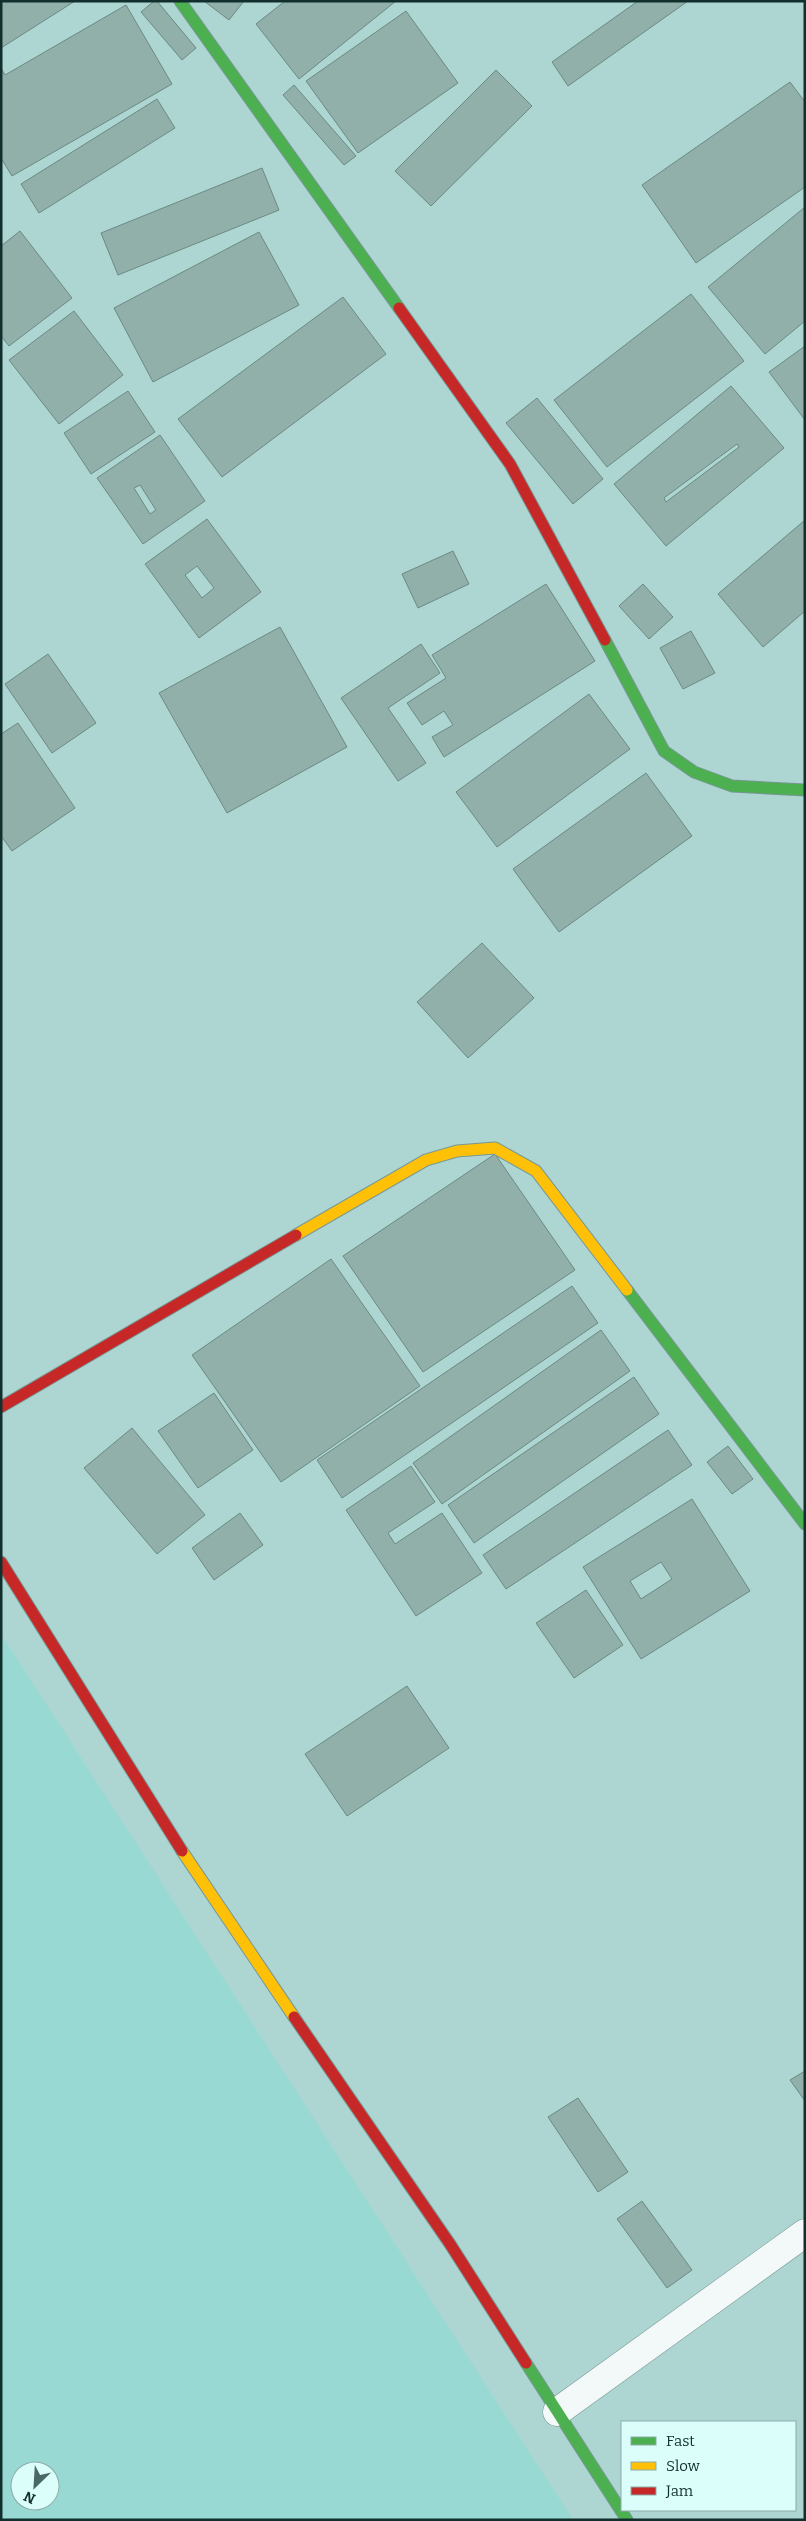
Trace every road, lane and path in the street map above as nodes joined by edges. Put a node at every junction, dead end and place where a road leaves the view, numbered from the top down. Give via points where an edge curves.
1 (180, 1) edge
2 (805, 790) edge
3 (1, 1407) edge
4 (805, 1524) edge
5 (1, 1562) edge
6 (805, 2233) edge
7 (557, 2412) junction
8 (621, 2510) edge

1 - 2 street via 510,464 664,751 694,772 732,786
3 - 4 street via 426,1160 457,1150 495,1148 536,1171
5 - 7 street via 206,1890 450,2244
6 - 7 street
7 - 8 street

